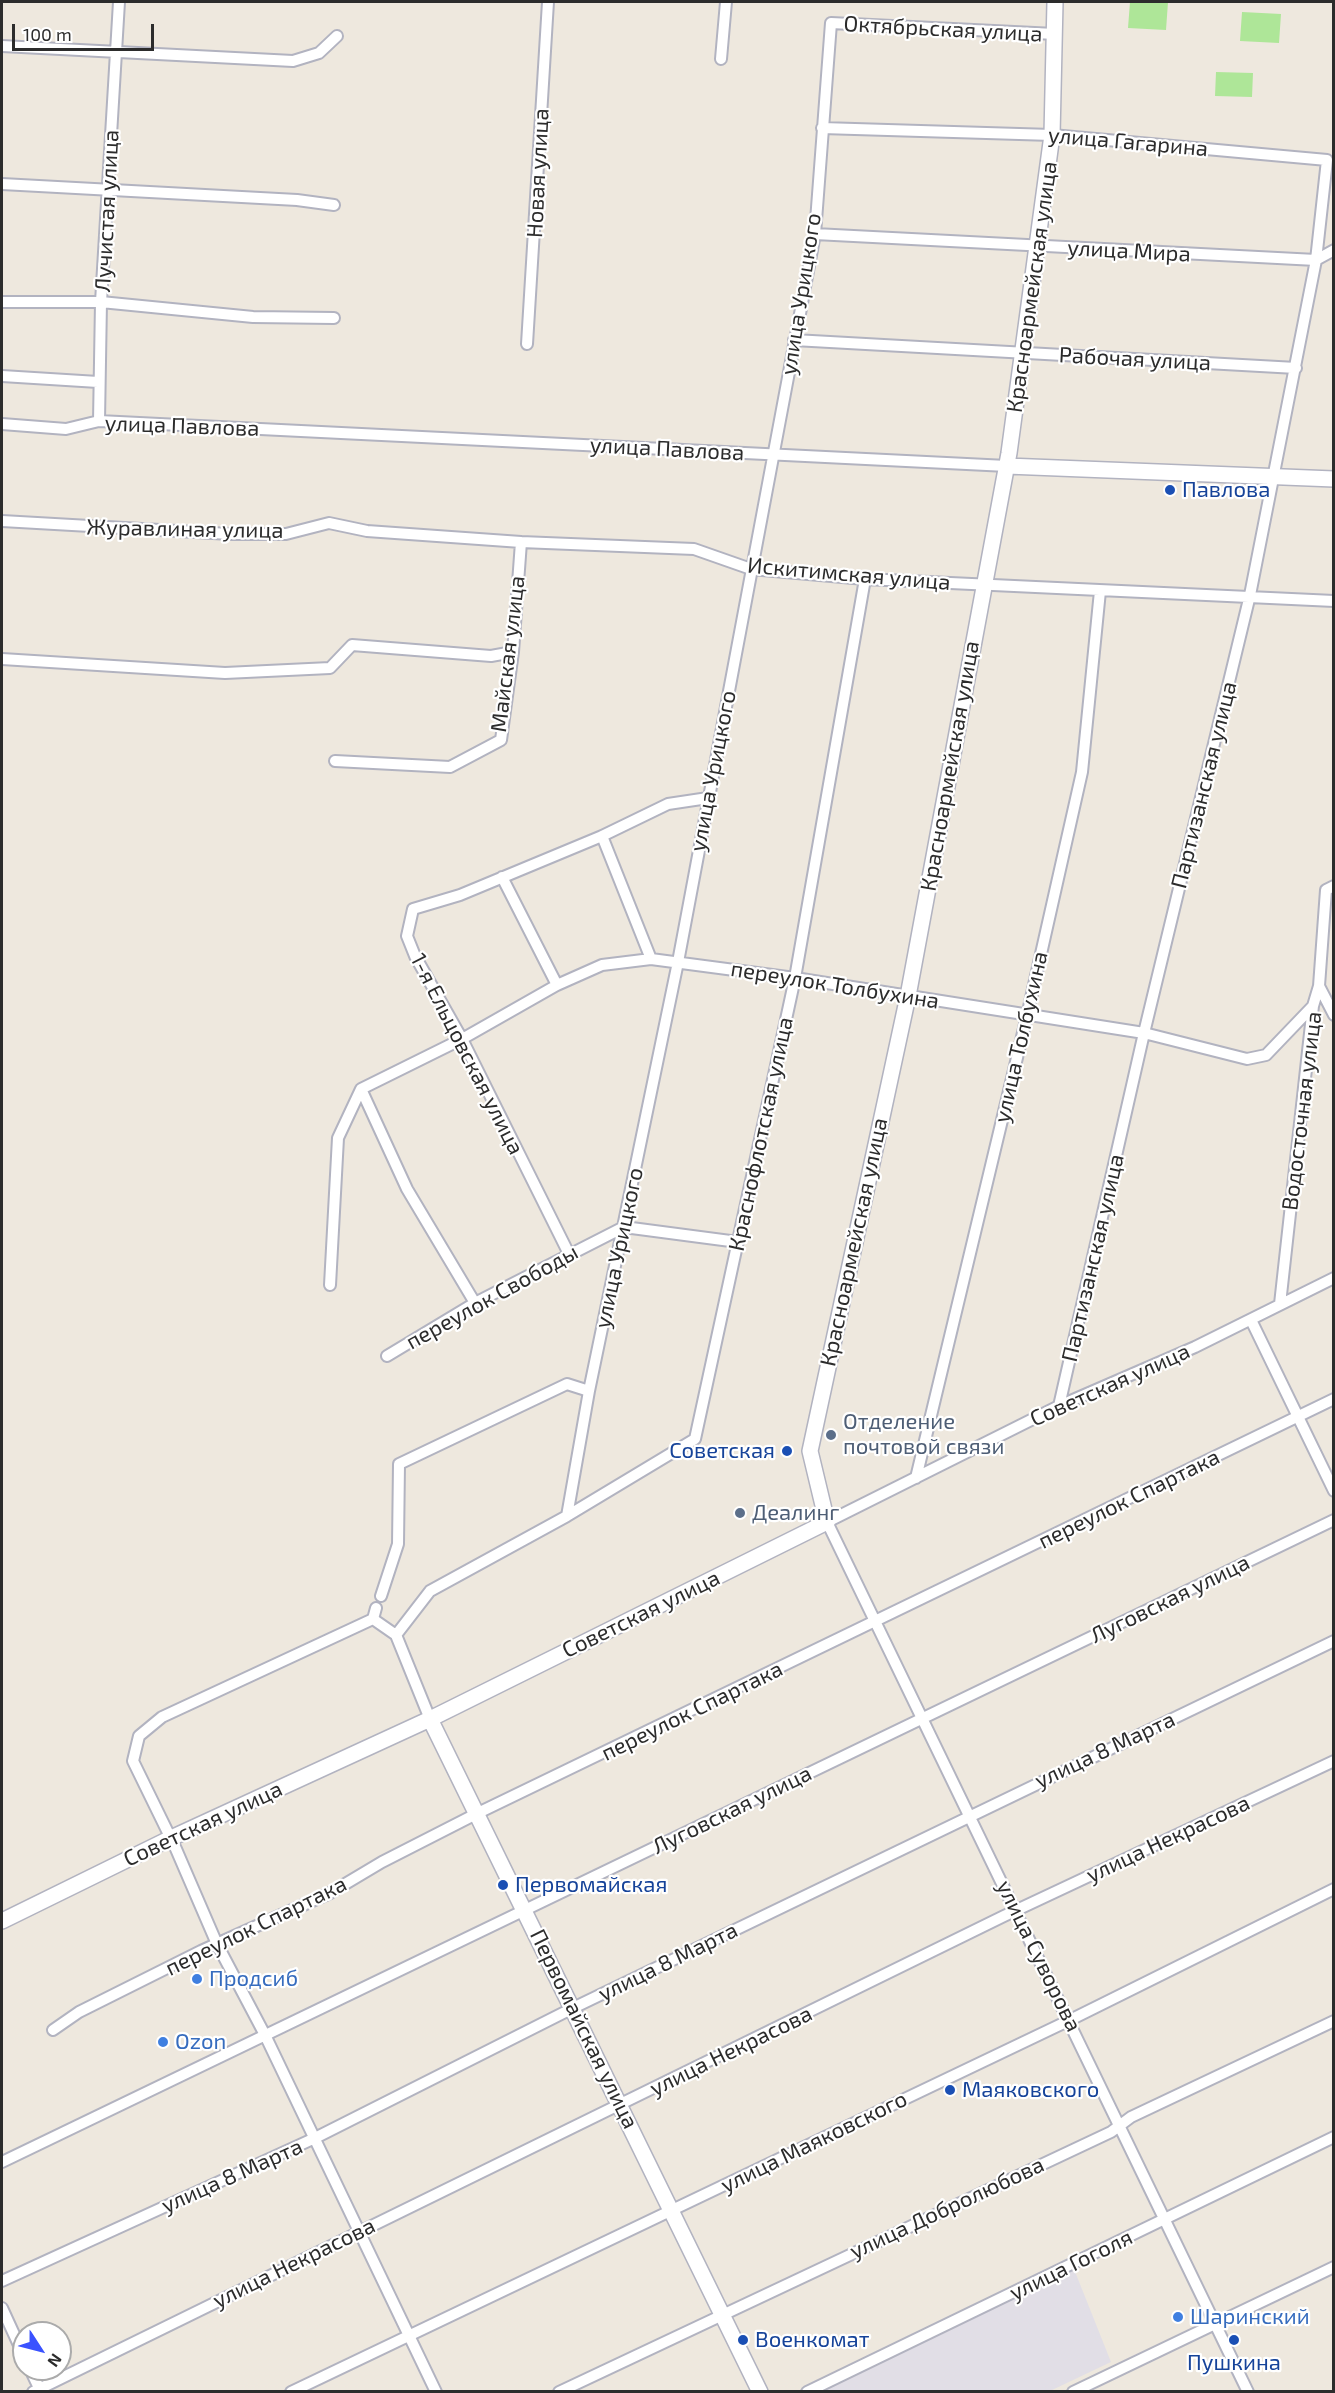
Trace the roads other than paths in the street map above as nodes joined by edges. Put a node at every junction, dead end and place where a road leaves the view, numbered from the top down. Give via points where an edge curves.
1 (119, 2) edge
2 (548, 2) edge
3 (726, 2) edge
4 (1056, 2) edge
5 (831, 23) joint
6 (1055, 34) junction
7 (337, 36) dead end
8 (2, 46) edge
9 (116, 53) junction
10 (721, 59) dead end
11 (822, 128) junction
12 (1052, 135) junction
13 (1327, 160) joint
14 (2, 184) edge
15 (108, 189) junction
16 (334, 206) dead end
17 (814, 234) junction
18 (1039, 246) junction
19 (1334, 249) edge
20 (1316, 260) junction
21 (2, 302) edge
22 (101, 302) junction
23 (334, 318) dead end
24 (795, 340) junction
25 (527, 344) dead end
26 (1023, 354) junction
27 (1296, 368) junction
28 (2, 376) edge
29 (98, 382) junction
30 (99, 421) junction
31 (2, 424) edge
32 (773, 455) junction
33 (1006, 466) junction
34 (1273, 476) junction
35 (1332, 478) edge
36 (2, 521) edge
37 (367, 531) joint
38 (520, 542) junction
39 (751, 569) junction
40 (865, 579) junction
41 (983, 585) junction
42 (1100, 591) junction
43 (1250, 595) junction
44 (1334, 601) edge
45 (513, 652) junction
46 (2, 658) edge
47 (335, 761) dead end
48 (708, 798) junction
49 (602, 836) junction
50 (502, 877) junction
51 (1334, 886) edge
52 (651, 959) junction
53 (678, 962) junction
54 (795, 978) junction
55 (557, 985) junction
56 (1319, 986) junction
57 (908, 996) junction
58 (1313, 1006) junction
59 (1334, 1015) edge
60 (1027, 1016) junction
61 (1144, 1033) junction
62 (462, 1039) junction
63 (361, 1089) junction
64 (624, 1227) junction
65 (738, 1242) junction
66 (569, 1254) junction
67 (1334, 1278) edge
68 (330, 1285) dead end
69 (476, 1303) junction
70 (1280, 1304) junction
71 (1251, 1320) junction
72 (387, 1356) dead end
73 (589, 1391) junction
74 (1334, 1399) edge
75 (1059, 1406) junction
76 (1298, 1417) junction
77 (916, 1478) junction
78 (1334, 1491) edge
79 (567, 1516) junction
80 (1334, 1520) edge
81 (827, 1522) junction
82 (381, 1596) dead end
83 (876, 1623) junction
84 (396, 1635) junction
85 (1334, 1641) edge
86 (923, 1718) junction
87 (430, 1719) junction
88 (1334, 1761) edge
89 (478, 1814) junction
90 (970, 1814) junction
91 (169, 1839) junction
92 (1334, 1889) edge
93 (525, 1910) junction
94 (1017, 1910) junction
95 (2, 1921) edge
96 (217, 1944) junction
97 (573, 2008) junction
98 (1070, 2020) junction
99 (1334, 2021) edge
100 (54, 2030) dead end
101 (265, 2035) junction
102 (621, 2106) junction
103 (1120, 2125) junction
104 (1334, 2137) edge
105 (315, 2138) junction
106 (2, 2162) edge
107 (673, 2210) junction
108 (1165, 2219) junction
109 (359, 2230) junction
110 (1334, 2266) edge
111 (2, 2281) edge
112 (2, 2308) edge
113 (722, 2313) junction
114 (1215, 2324) junction
115 (12, 2330) edge
116 (410, 2335) junction
117 (38, 2390) edge
118 (291, 2391) edge
119 (436, 2391) edge
120 (559, 2391) edge
121 (760, 2391) edge
122 (807, 2391) edge
123 (1073, 2391) edge
124 (1248, 2391) edge

1 - 9 street, Лучистая улица
2 - 25 street, Новая улица
3 - 10 street
4 - 6 street, Красноармейская улица
5 - 6 street, Октябрьская улица
5 - 11 street, улица Урицкого
6 - 12 street, Красноармейская улица
7 - 9 street via 319,52 293,61
8 - 9 street
9 - 15 street, Лучистая улица
11 - 12 street, улица Гагарина
11 - 17 street, улица Урицкого
12 - 13 street, улица Гагарина
12 - 18 street, Красноармейская улица
13 - 20 street, Партизанская улица
14 - 15 street
15 - 16 street via 297,200
15 - 22 street, Лучистая улица
17 - 18 street, улица Мира
17 - 24 street, улица Урицкого
18 - 20 street, улица Мира
18 - 26 street, Красноармейская улица
19 - 20 street
20 - 27 street, Партизанская улица
21 - 22 street
22 - 23 street via 253,317
22 - 29 street, Лучистая улица
24 - 26 street, Рабочая улица
24 - 32 street, улица Урицкого
26 - 27 street, Рабочая улица
26 - 33 street, Красноармейская улица
27 - 34 street, Партизанская улица
28 - 29 street
29 - 30 street, Лучистая улица
30 - 31 street, улица Павлова via 66,429
30 - 32 street, улица Павлова
32 - 33 street, улица Павлова
32 - 39 street, улица Урицкого
33 - 34 street, улица Павлова
33 - 41 street, Красноармейская улица
34 - 35 street, улица Павлова
34 - 43 street, Партизанская улица
36 - 37 street, Журавлиная улица via 230,534 286,534 329,523
37 - 38 street, Искитимская улица
38 - 39 street, Искитимская улица via 694,549
38 - 45 street, Майская улица
39 - 40 street, Искитимская улица
39 - 48 street, улица Урицкого
40 - 41 street, Искитимская улица
40 - 54 street, Краснофлотская улица
41 - 42 street, Искитимская улица
41 - 57 street, Красноармейская улица
42 - 43 street, Искитимская улица
42 - 60 street, улица Толбухина via 1082,772
43 - 44 street, Искитимская улица
43 - 61 street, Партизанская улица
45 - 46 street via 491,656 352,645 330,668 225,673
45 - 47 street, Майская улица via 501,740 450,767
48 - 49 street, 1-я Ельцовская улица via 668,804
48 - 53 street, улица Урицкого
49 - 50 street, 1-я Ельцовская улица
49 - 52 street
50 - 55 street
50 - 62 street, 1-я Ельцовская улица via 413,909 407,936
51 - 56 street, Водосточная улица via 1326,890
52 - 53 street, переулок Толбухина
52 - 55 street, переулок Толбухина via 603,965
53 - 54 street, переулок Толбухина
53 - 64 street, улица Урицкого
54 - 57 street, переулок Толбухина
54 - 65 street, Краснофлотская улица
55 - 62 street, переулок Толбухина
56 - 58 street, Водосточная улица
56 - 59 street
57 - 60 street, переулок Толбухина
57 - 81 street, Красноармейская улица via 810,1451
58 - 61 street, переулок Толбухина via 1266,1055 1247,1059
58 - 70 street, Водосточная улица
60 - 61 street, переулок Толбухина
60 - 77 street, улица Толбухина
61 - 75 street, Партизанская улица
62 - 63 street, переулок Толбухина
62 - 66 street, 1-я Ельцовская улица
63 - 68 street via 338,1138
63 - 69 street via 407,1189
64 - 65 street
64 - 66 street, переулок Свободы
64 - 73 street, улица Урицкого
65 - 79 street, Краснофлотская улица via 695,1439
66 - 69 street, переулок Свободы
67 - 70 street, Советская улица
69 - 72 street, переулок Свободы
70 - 71 street, Советская улица
71 - 75 street, Советская улица
71 - 76 street
73 - 79 street, улица Урицкого
73 - 82 street via 567,1384 399,1464 398,1544
74 - 76 street, переулок Спартака
75 - 77 street, Советская улица
76 - 78 street
76 - 83 street, переулок Спартака
77 - 81 street, Советская улица
79 - 84 street via 430,1590
80 - 86 street, Луговская улица
81 - 83 street, улица Суворова
81 - 87 street, Советская улица
83 - 86 street, улица Суворова
83 - 89 street, переулок Спартака
84 - 87 street, Первомайская улица
84 - 91 street via 375,1613 162,1717 139,1736 133,1761
85 - 90 street, улица 8 Марта
86 - 90 street, улица Суворова
86 - 93 street, Луговская улица
87 - 89 street, Первомайская улица
87 - 91 street, Советская улица
88 - 94 street, улица Некрасова
89 - 93 street, Первомайская улица
89 - 96 street, переулок Спартака via 330,1893
90 - 94 street, улица Суворова
90 - 97 street, улица 8 Марта
91 - 95 street, Советская улица
91 - 96 street
92 - 98 street, улица Маяковского
93 - 97 street, Первомайская улица
93 - 101 street, Луговская улица
94 - 98 street, улица Суворова
94 - 102 street, улица Некрасова
96 - 100 street, переулок Спартака via 79,2013
96 - 101 street
97 - 102 street, Первомайская улица
97 - 105 street, улица 8 Марта
98 - 103 street, улица Суворова
98 - 107 street, улица Маяковского
99 - 103 street, улица Добролюбова
101 - 105 street
101 - 106 street, Луговская улица
102 - 107 street, Первомайская улица
102 - 109 street, улица Некрасова
103 - 108 street, улица Суворова
103 - 113 street, улица Добролюбова
104 - 108 street, улица Гоголя
105 - 109 street
105 - 111 street, улица 8 Марта
107 - 113 street, Первомайская улица
107 - 116 street, улица Маяковского
108 - 114 street, улица Суворова
108 - 122 street, улица Гоголя
109 - 116 street
109 - 117 street, улица Некрасова
110 - 114 street
112 - 115 street
113 - 120 street, улица Добролюбова
113 - 121 street, Первомайская улица
114 - 123 street
114 - 124 street, улица Суворова
116 - 118 street, улица Маяковского
116 - 119 street

